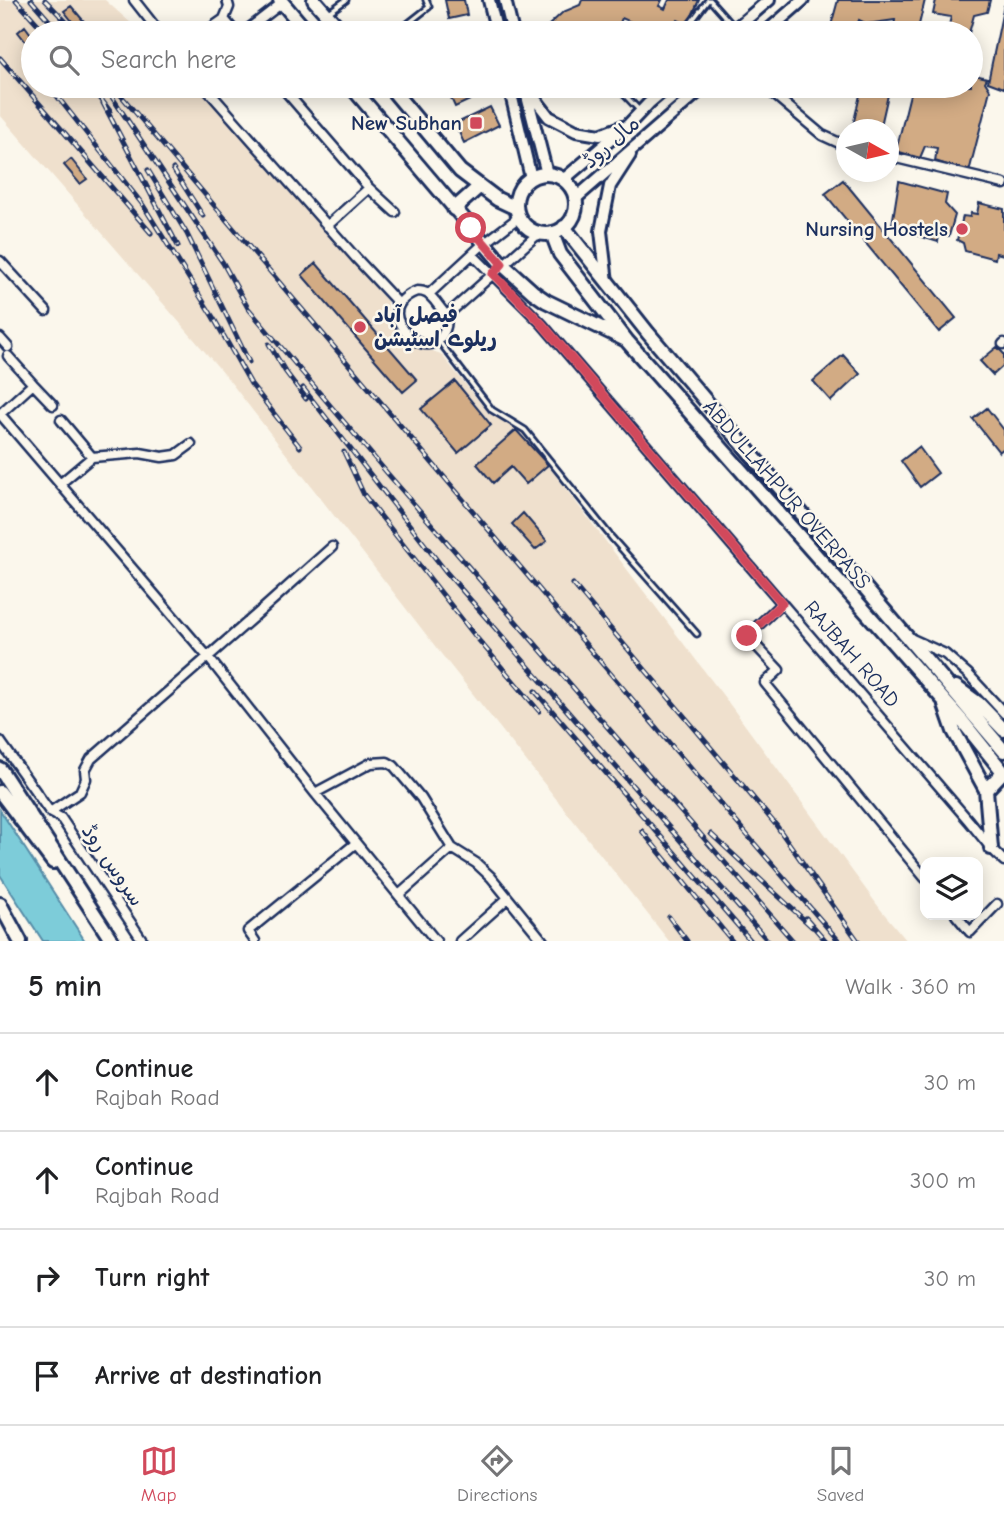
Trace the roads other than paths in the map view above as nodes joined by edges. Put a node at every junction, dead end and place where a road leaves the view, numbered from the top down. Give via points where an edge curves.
1 (134, 0) edge
2 (227, 0) edge
3 (314, 0) edge
4 (346, 0) edge
5 (426, 0) edge
6 (489, 0) edge
7 (505, 0) edge
8 (709, 0) edge
9 (769, 0) edge
10 (803, 0) edge
11 (281, 1) edge
12 (327, 14) junction
13 (224, 19) joint
14 (151, 21) edge
15 (221, 21) edge
16 (257, 21) edge
17 (297, 21) edge
18 (330, 21) edge
19 (412, 21) edge
20 (494, 21) edge
21 (510, 21) edge
22 (692, 21) edge
23 (725, 21) edge
24 (745, 21) edge
25 (779, 21) edge
26 (215, 98) edge
27 (291, 98) edge
28 (361, 98) edge
29 (399, 98) edge
30 (512, 98) edge
31 (528, 98) edge
32 (534, 98) edge
33 (628, 98) edge
34 (656, 98) edge
35 (691, 98) edge
36 (778, 98) edge
37 (641, 112) junction
38 (629, 124) junction
39 (836, 141) edge
40 (638, 144) junction
41 (899, 159) edge
42 (547, 174) junction
43 (531, 178) junction
44 (563, 180) junction
45 (1004, 184) edge
46 (480, 186) junction
47 (369, 188) junction
48 (575, 199) junction
49 (454, 209) junction
50 (395, 212) dead end
51 (517, 212) junction
52 (327, 226) junction
53 (552, 231) junction
54 (485, 244) junction
55 (472, 255) junction
56 (0, 261) edge
57 (498, 269) junction
58 (607, 282) junction
59 (429, 293) junction
60 (399, 304) junction
61 (46, 311) dead end
62 (446, 316) junction
63 (0, 338) edge
64 (439, 341) junction
65 (627, 341) junction
66 (8, 347) dead end
67 (8, 356) dead end
68 (33, 384) junction
69 (54, 405) dead end
70 (61, 420) dead end
71 (191, 444) dead end
72 (92, 457) junction
73 (61, 483) junction
74 (332, 547) dead end
75 (782, 603) junction
76 (697, 634) dead end
77 (906, 636) junction
78 (208, 657) junction
79 (939, 674) junction
80 (1004, 694) edge
81 (942, 698) junction
82 (995, 702) junction
83 (1004, 713) edge
84 (1004, 730) edge
85 (0, 741) edge
86 (1004, 751) edge
87 (0, 769) edge
88 (1003, 772) edge
89 (986, 790) junction
90 (0, 793) edge
91 (315, 793) junction
92 (50, 812) junction
93 (356, 843) junction
94 (452, 848) junction
95 (991, 848) junction
96 (1004, 861) edge
97 (920, 872) edge
98 (399, 895) junction
99 (508, 898) junction
100 (0, 904) edge
101 (997, 904) dead end
102 (983, 919) edge
103 (0, 920) edge
104 (960, 920) edge
105 (982, 920) edge
106 (110, 937) edge
107 (18, 941) edge
108 (142, 941) edge
109 (255, 941) edge
110 (436, 941) edge
111 (460, 941) edge
112 (543, 941) edge

1 - 14 street
2 - 13 street
3 - 12 main road
4 - 12 lane
5 - 19 lane via 429,8
6 - 20 main road
7 - 21 main road
8 - 22 lane
8 - 23 lane
9 - 24 main road
10 - 25 main road
11 - 16 street
11 - 17 main road
12 - 18 main road
13 - 15 street
26 - 52 street
27 - 47 street
28 - 49 main road, RAJBAH ROAD
29 - 46 main road via 460,171
30 - 43 main road
31 - 42 main road
32 - 38 main road via 549,117 576,131 600,135
33 - 37 lane
34 - 37 main road, مال روڈ
35 - 40 main road, مال روڈ
36 - 39 street
37 - 38 main road, مال روڈ
38 - 44 main road, مال روڈ
40 - 48 main road, مال روڈ
40 - 58 main road via 610,186 601,236
41 - 45 street
42 - 43 main road
42 - 44 main road
43 - 51 main road via 519,191
44 - 48 main road
46 - 49 main road
46 - 51 main road
47 - 50 street
47 - 52 street
48 - 53 main road via 573,215
49 - 54 main road, RAJBAH ROAD
51 - 53 main road via 531,230
51 - 54 street
52 - 60 street
53 - 57 street
53 - 58 main road, ABDULLAHPUR OVERPASS
53 - 65 main road, ABDULLAHPUR OVERPASS via 560,254
54 - 55 street
54 - 57 main road, RAJBAH ROAD
55 - 57 street, RAJBAH ROAD
55 - 59 street
56 - 61 street
57 - 62 street
57 - 65 main road, RAJBAH ROAD via 546,301
57 - 75 street, RAJBAH ROAD
58 - 77 main road, ABDULLAHPUR OVERPASS
59 - 60 street via 408,295
59 - 62 street
60 - 64 street via 399,323 410,337 425,345
62 - 64 street
63 - 66 street
64 - 76 lane via 492,410 526,430
65 - 81 main road, ABDULLAHPUR OVERPASS
67 - 68 street
68 - 69 street
68 - 73 street via 0,414
70 - 72 street
71 - 72 street via 176,456
72 - 73 street
73 - 78 street
74 - 78 street
75 - 95 street, RAJBAH ROAD
75 - 97 street via 747,636 779,670 765,683
77 - 79 main road, ABDULLAHPUR OVERPASS
77 - 82 street via 945,654
78 - 91 street
78 - 92 street via 91,759 80,792
79 - 84 main road
79 - 86 main road, ABDULLAHPUR OVERPASS
80 - 82 street
81 - 88 main road, ABDULLAHPUR OVERPASS
81 - 89 main road
82 - 83 street
85 - 92 street, سروس روڈ
87 - 106 main road
88 - 89 main road
89 - 95 main road
90 - 106 main road
91 - 93 street
91 - 94 street via 371,763 387,762 421,798
92 - 108 street, سروس روڈ via 61,818
93 - 98 street
93 - 109 street via 248,931
94 - 98 street
94 - 99 street via 476,863
95 - 96 street, RAJBAH ROAD
98 - 110 street
99 - 111 street
99 - 112 street
100 - 107 main road
101 - 102 street
103 - 107 main road
104 - 105 street via 970,932

